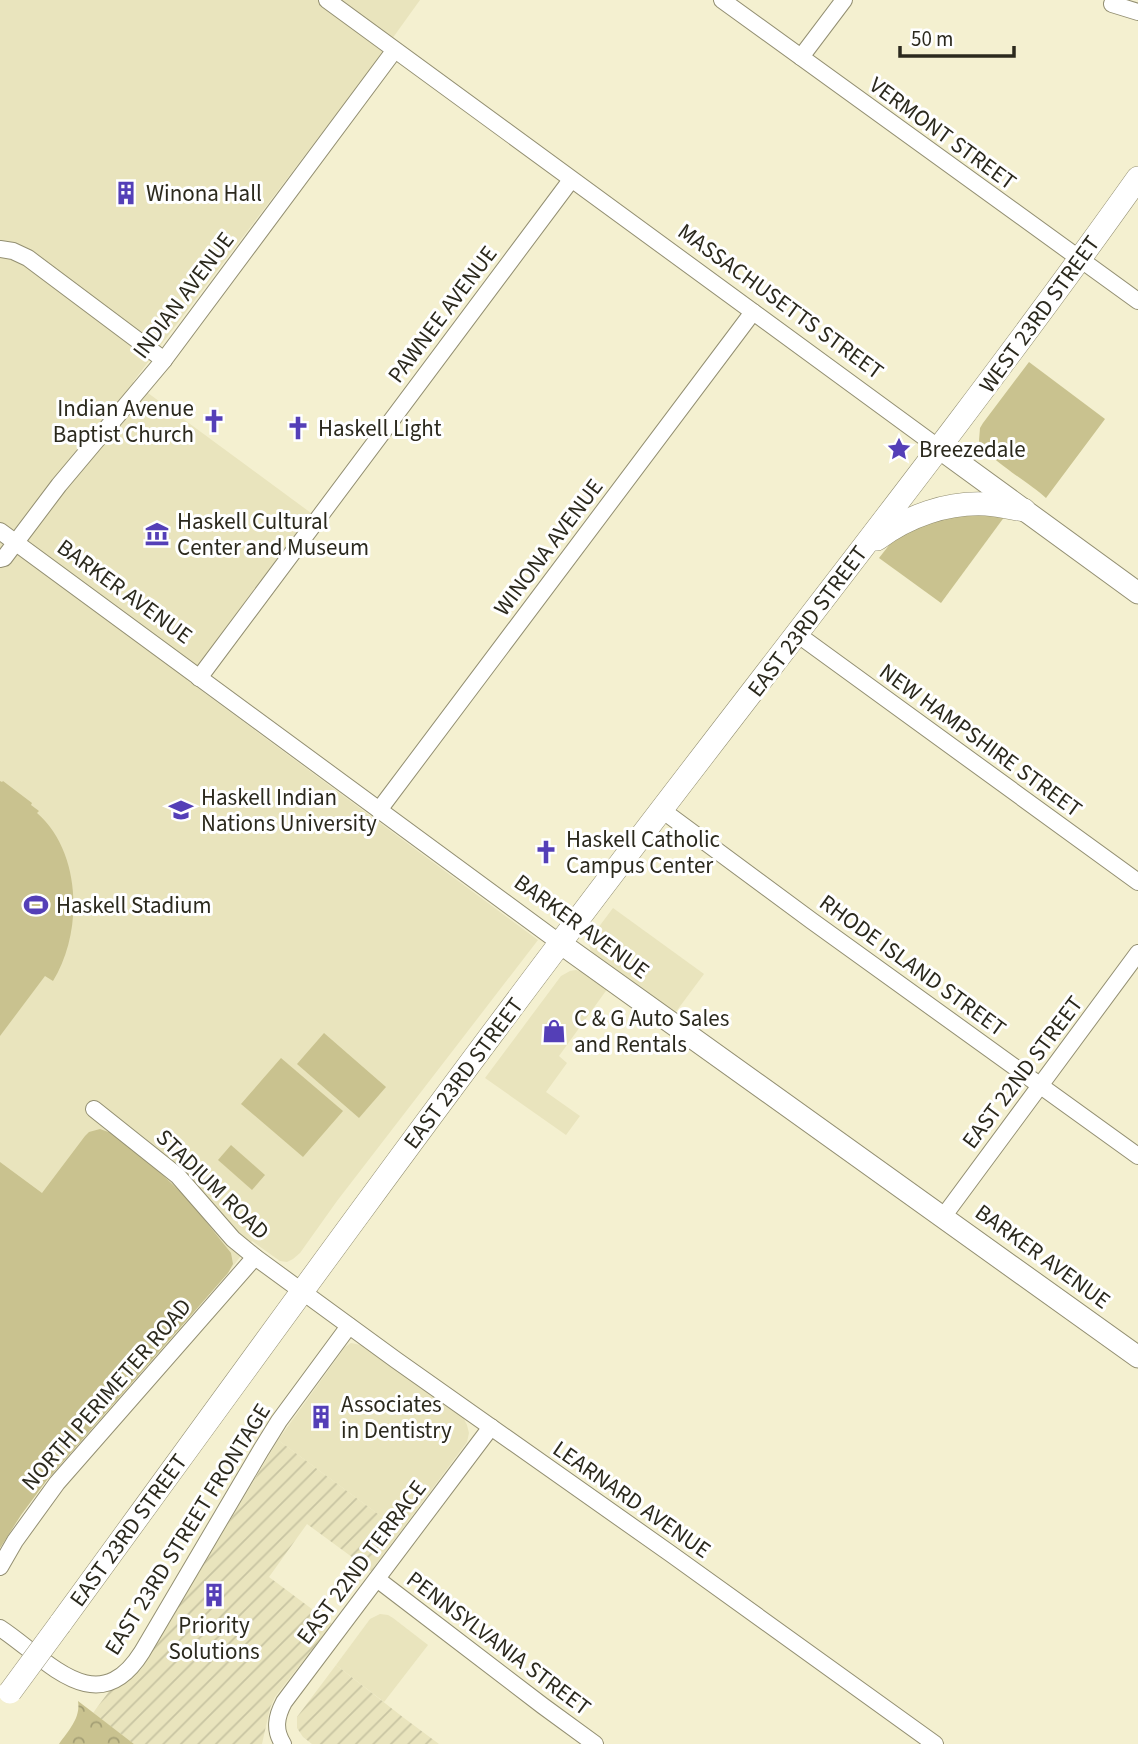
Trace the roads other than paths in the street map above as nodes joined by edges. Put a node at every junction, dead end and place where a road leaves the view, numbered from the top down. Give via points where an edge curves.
1 (327, 0) edge
2 (722, 0) edge
3 (844, 0) edge
4 (1112, 4) dead end
5 (1138, 12) edge
6 (394, 51) junction
7 (801, 57) junction
8 (1138, 178) edge
9 (571, 180) junction
10 (0, 249) edge
11 (1080, 260) junction
12 (1138, 302) edge
13 (753, 312) junction
14 (164, 360) junction
15 (939, 448) junction
16 (1024, 510) junction
17 (0, 531) edge
18 (16, 543) junction
19 (860, 552) junction
20 (0, 559) edge
21 (1138, 593) edge
22 (797, 634) junction
23 (199, 678) junction
24 (379, 810) junction
25 (662, 810) junction
26 (1138, 882) edge
27 (560, 943) junction
28 (1138, 953) edge
29 (1040, 1085) junction
30 (94, 1109) dead end
31 (1138, 1156) edge
32 (943, 1217) junction
33 (255, 1257) junction
34 (302, 1291) junction
35 (349, 1326) junction
36 (1138, 1357) edge
37 (491, 1427) junction
38 (0, 1567) edge
39 (377, 1579) junction
40 (0, 1628) edge
41 (5, 1699) edge
42 (283, 1744) edge
43 (595, 1744) edge
44 (935, 1744) edge

1 - 6 street, MASSACHUSETTS STREET
2 - 7 street, VERMONT STREET
3 - 7 street
4 - 5 street
6 - 9 street, MASSACHUSETTS STREET
6 - 14 street, INDIAN AVENUE
7 - 11 street, VERMONT STREET
8 - 11 main road, WEST 23RD STREET
9 - 13 street, MASSACHUSETTS STREET
9 - 23 street, PAWNEE AVENUE
10 - 14 street via 28,257
11 - 12 street, VERMONT STREET
11 - 15 main road, WEST 23RD STREET
13 - 15 street, MASSACHUSETTS STREET
13 - 24 street, WINONA AVENUE
14 - 18 street, INDIAN AVENUE
15 - 16 street, MASSACHUSETTS STREET
15 - 19 main road, EAST 23RD STREET
16 - 19 main road via 988,504 936,509 900,525
16 - 21 street, MASSACHUSETTS STREET
17 - 18 street, BARKER AVENUE
18 - 20 street, INDIAN AVENUE
18 - 23 street, BARKER AVENUE
19 - 22 main road, EAST 23RD STREET
22 - 25 main road, EAST 23RD STREET
22 - 26 street, NEW HAMPSHIRE STREET
23 - 24 street, BARKER AVENUE
24 - 27 street, BARKER AVENUE
25 - 27 main road, EAST 23RD STREET
25 - 29 street, RHODE ISLAND STREET
27 - 32 street, BARKER AVENUE
27 - 34 main road, EAST 23RD STREET
28 - 29 street, EAST 22ND STREET
29 - 31 street, RHODE ISLAND STREET
29 - 32 street, EAST 22ND STREET
30 - 33 street, STADIUM ROAD via 178,1176 233,1239
32 - 36 street, BARKER AVENUE
33 - 34 street, STADIUM ROAD
33 - 38 street, NORTH PERIMETER ROAD via 57,1483
34 - 35 street, LEARNARD AVENUE
34 - 41 main road, EAST 23RD STREET, bridge
35 - 37 street, LEARNARD AVENUE
35 - 40 street, EAST 23RD STREET FRONTAGE via 267,1441 137,1659 122,1676 103,1684 83,1684 66,1677
37 - 39 street, EAST 22ND TERRACE
37 - 44 street, LEARNARD AVENUE
39 - 42 street, EAST 22ND TERRACE via 284,1702 276,1728
39 - 43 street, PENNSYLVANIA STREET

